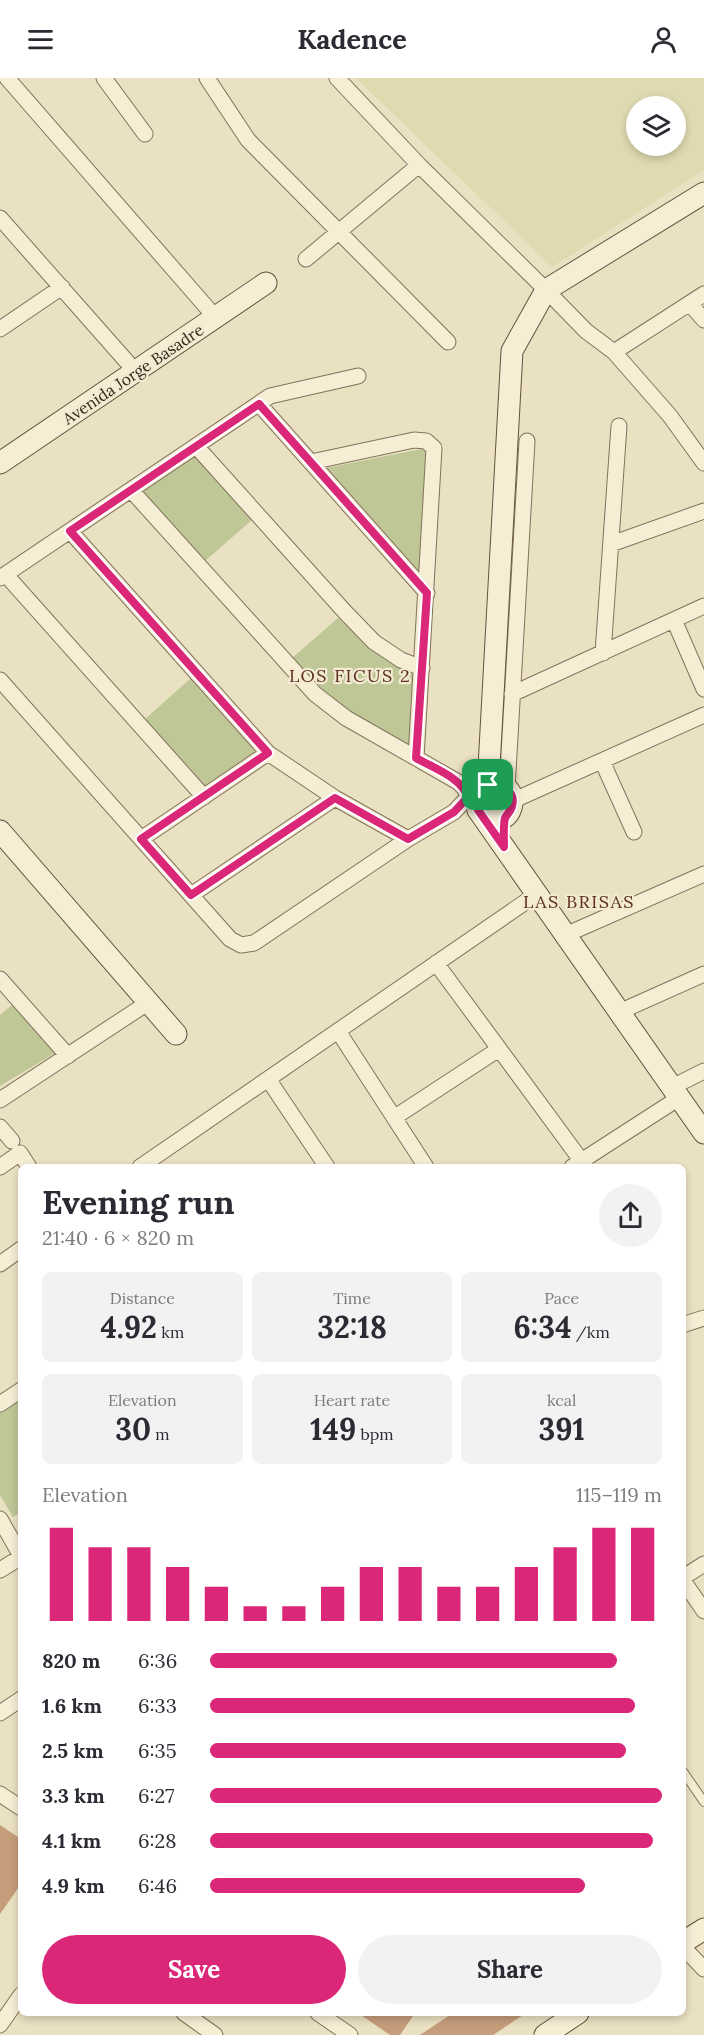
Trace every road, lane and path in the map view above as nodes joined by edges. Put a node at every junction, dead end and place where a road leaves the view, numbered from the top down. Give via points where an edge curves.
1 (7, 78) edge
2 (104, 78) edge
3 (207, 78) edge
4 (337, 78) edge
5 (145, 134) dead end
6 (419, 165) junction
7 (704, 193) edge
8 (0, 218) edge
9 (338, 233) junction
10 (306, 260) dead end
11 (266, 284) dead end
12 (62, 287) junction
13 (546, 291) junction
14 (704, 294) edge
15 (690, 304) junction
16 (216, 318) junction
17 (704, 320) edge
18 (0, 329) edge
19 (448, 342) dead end
20 (614, 352) junction
21 (136, 372) junction
22 (358, 376) dead end
23 (259, 404) junction
24 (619, 426) dead end
25 (527, 441) dead end
26 (196, 446) junction
27 (311, 462) junction
28 (0, 463) edge
29 (704, 463) edge
30 (131, 490) junction
31 (704, 511) edge
32 (70, 531) junction
33 (610, 544) junction
34 (3, 576) edge
35 (427, 593) junction
36 (704, 606) edge
37 (674, 620) junction
38 (603, 653) junction
39 (422, 668) junction
40 (0, 680) edge
41 (704, 689) edge
42 (512, 694) junction
43 (704, 715) edge
44 (268, 753) junction
45 (416, 758) junction
46 (602, 761) junction
47 (204, 797) junction
48 (335, 798) junction
49 (491, 800) junction
50 (0, 831) edge
51 (634, 832) dead end
52 (141, 839) junction
53 (408, 839) junction
54 (704, 874) edge
55 (537, 894) junction
56 (191, 895) junction
57 (566, 935) junction
58 (436, 963) junction
59 (704, 974) edge
60 (0, 979) edge
61 (149, 1002) junction
62 (619, 1012) junction
63 (338, 1031) junction
64 (176, 1034) dead end
65 (499, 1049) junction
66 (68, 1056) junction
67 (704, 1071) edge
68 (268, 1079) junction
69 (676, 1092) junction
70 (0, 1100) edge
71 (394, 1117) junction
72 (0, 1127) edge
73 (704, 1133) edge
74 (12, 1141) dead end
75 (27, 1164) edge
76 (144, 1164) edge
77 (325, 1164) edge
78 (424, 1164) edge
79 (579, 1164) edge
80 (581, 1164) edge
81 (0, 1167) edge
82 (18, 1252) edge
83 (0, 1264) edge
84 (704, 1318) edge
85 (686, 1324) edge
86 (18, 1391) edge
87 (0, 1404) edge
88 (0, 1520) edge
89 (18, 1551) edge
90 (18, 1558) edge
91 (704, 1564) edge
92 (0, 1570) edge
93 (686, 1576) edge
94 (686, 1585) edge
95 (704, 1611) edge
96 (18, 1701) edge
97 (0, 1713) edge
98 (686, 1776) edge
99 (0, 1794) edge
100 (704, 1802) edge
101 (18, 1806) edge
102 (704, 1929) edge
103 (686, 1942) edge
104 (686, 1949) edge
105 (704, 1969) edge
106 (18, 1999) edge
107 (188, 2016) edge
108 (322, 2016) edge
109 (569, 2016) edge
110 (0, 2025) edge
111 (215, 2035) edge
112 (350, 2035) edge
113 (545, 2035) edge

1 - 16 street
2 - 5 street
3 - 9 street via 248,140
4 - 6 street
6 - 9 street
6 - 13 street
7 - 13 street
8 - 12 street
9 - 10 street
9 - 19 street
11 - 16 street, Avenida Jorge Basadre
12 - 18 street
12 - 21 street
13 - 20 street via 586,331
13 - 49 street via 511,360
14 - 15 street
15 - 17 street
15 - 20 street
16 - 21 street, Avenida Jorge Basadre
20 - 29 street via 670,416
21 - 28 street, Avenida Jorge Basadre
22 - 23 street via 283,392
23 - 26 street
23 - 27 street
24 - 33 street
25 - 42 street
26 - 30 street
26 - 39 street via 374,642 400,660
27 - 35 street
27 - 35 street via 414,441 431,444 435,458
30 - 32 street
30 - 45 street via 315,694 346,718
31 - 33 street
32 - 34 street
32 - 44 street
33 - 38 street
34 - 47 street
35 - 39 street
36 - 37 street
37 - 38 street
37 - 41 street
38 - 42 street
39 - 45 street
40 - 52 street
42 - 49 street
43 - 46 street
44 - 47 street
44 - 48 street
45 - 49 street via 465,789
46 - 49 street
46 - 51 street
47 - 52 street
48 - 53 street
48 - 56 street
49 - 53 street via 454,812
49 - 55 street via 504,847
50 - 61 street
52 - 56 street
53 - 56 street via 248,945 230,939
54 - 57 street
55 - 57 street
55 - 58 street
57 - 62 street
58 - 63 street
58 - 65 street
59 - 62 street
60 - 66 street
61 - 64 street
61 - 66 street
62 - 69 street
63 - 68 street
63 - 71 street
65 - 71 street
65 - 79 street
66 - 70 street
67 - 69 street
68 - 76 street
68 - 77 street
69 - 73 street
69 - 80 street
71 - 78 street
72 - 74 street
75 - 81 street via 20,1153
82 - 83 street
84 - 85 street
86 - 87 street
88 - 89 street
90 - 92 street
91 - 93 street
94 - 95 street
96 - 97 street
98 - 100 lane
99 - 101 street
102 - 103 street
104 - 105 street
106 - 110 street
107 - 111 street
108 - 112 street
109 - 113 street

